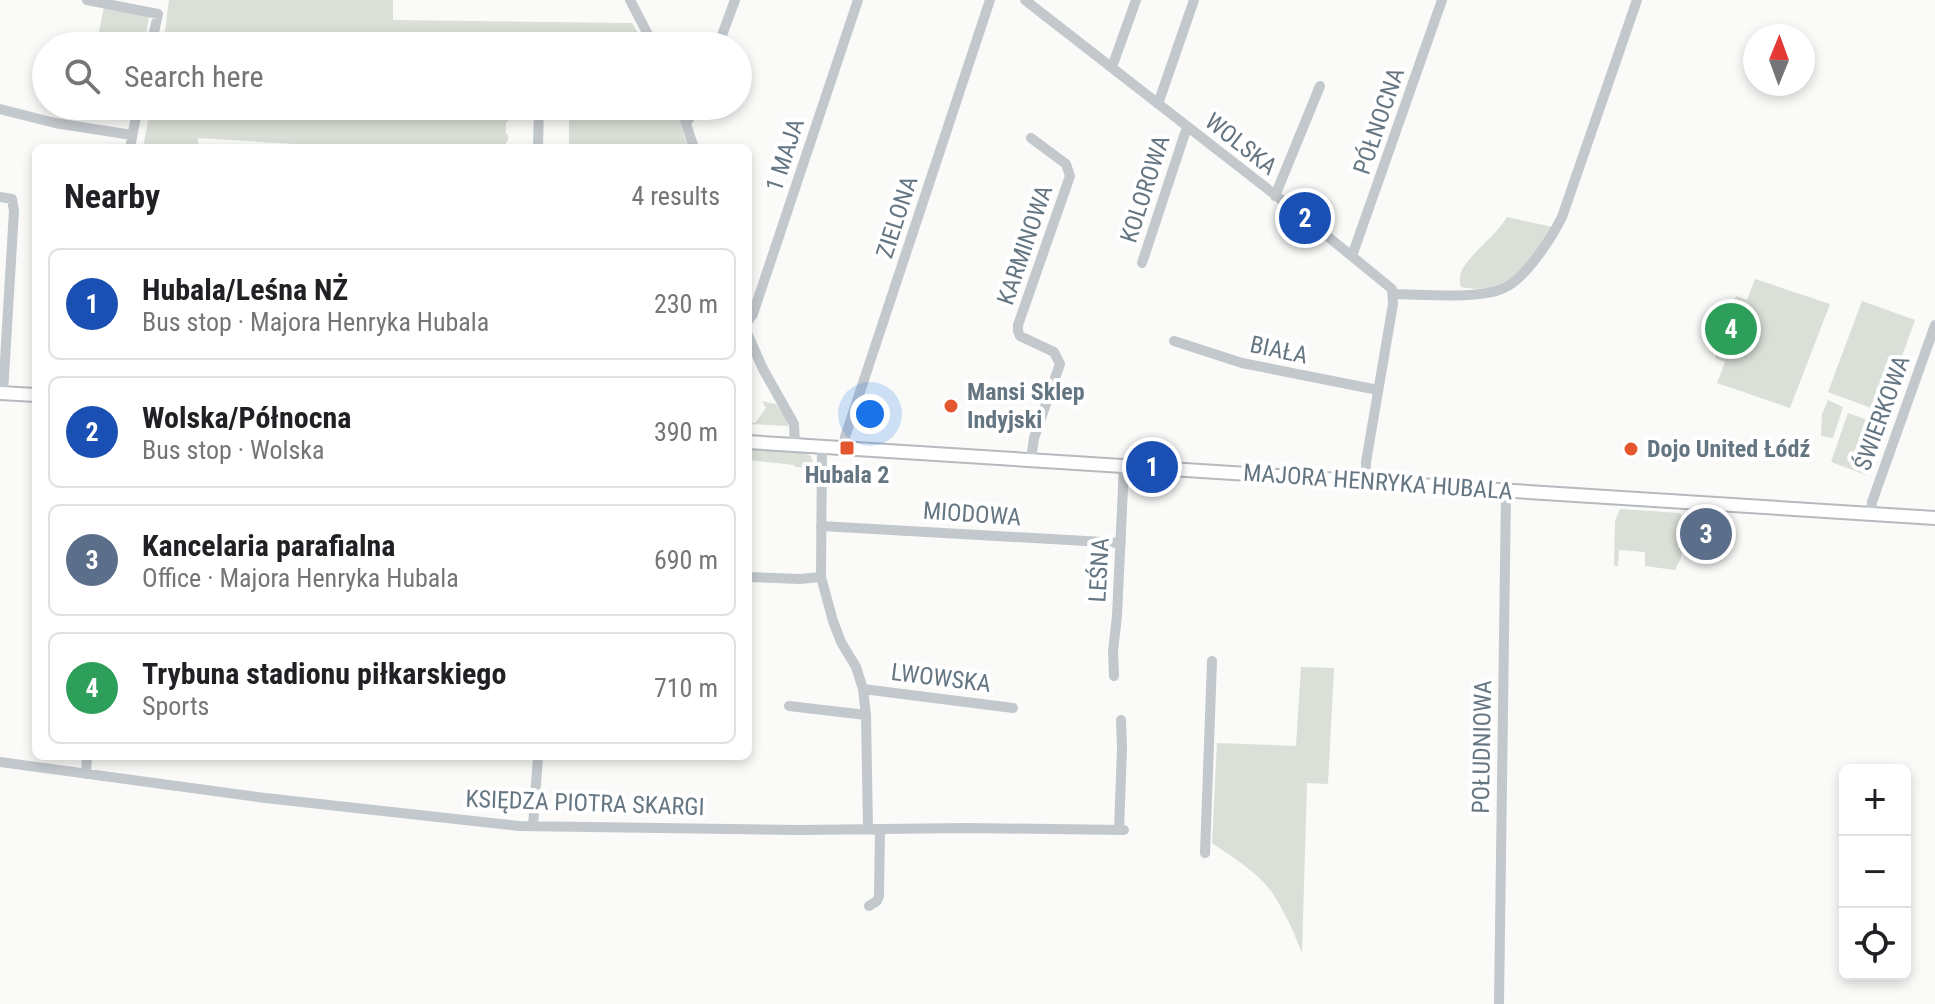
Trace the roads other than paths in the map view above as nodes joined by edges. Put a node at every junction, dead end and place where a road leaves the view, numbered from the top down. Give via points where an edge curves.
1 (87, 0) edge
2 (630, 0) edge
3 (735, 0) edge
4 (858, 0) edge
5 (990, 0) edge
6 (1025, 0) edge
7 (1136, 0) edge
8 (1194, 0) edge
9 (1442, 0) edge
10 (1637, 0) edge
11 (154, 32) edge
12 (647, 32) edge
13 (723, 32) edge
14 (1112, 67) junction
15 (1320, 86) dead end
16 (1158, 104) junction
17 (0, 109) edge
18 (32, 117) edge
19 (43, 120) edge
20 (135, 120) edge
21 (539, 120) edge
22 (685, 120) edge
23 (688, 120) edge
24 (686, 124) junction
25 (1187, 127) junction
26 (132, 135) junction
27 (1031, 138) dead end
28 (131, 144) edge
29 (538, 144) edge
30 (693, 144) edge
31 (1275, 196) junction
32 (0, 197) edge
33 (1352, 256) junction
34 (1142, 263) dead end
35 (1393, 294) junction
36 (752, 315) edge
37 (1935, 325) edge
38 (1174, 341) dead end
39 (752, 344) edge
40 (1378, 390) junction
41 (1, 393) edge
42 (32, 395) edge
43 (752, 442) edge
44 (795, 445) junction
45 (822, 446) junction
46 (844, 448) junction
47 (1031, 460) junction
48 (1124, 466) junction
49 (1366, 481) junction
50 (1506, 491) junction
51 (1871, 515) junction
52 (1935, 518) edge
53 (821, 526) junction
54 (1121, 543) junction
55 (752, 577) edge
56 (821, 577) junction
57 (1212, 661) dead end
58 (1114, 676) dead end
59 (863, 689) junction
60 (789, 706) dead end
61 (1013, 708) dead end
62 (866, 715) junction
63 (1121, 720) dead end
64 (87, 760) edge
65 (538, 760) edge
66 (0, 762) edge
67 (86, 774) junction
68 (533, 826) junction
69 (868, 828) junction
70 (880, 829) junction
71 (1205, 853) dead end
72 (869, 906) dead end
73 (1499, 1004) edge

1 - 11 street via 158,14
2 - 12 street
3 - 13 street
4 - 36 street, 1 MAJA
5 - 46 street, ZIELONA
6 - 14 street, WOLSKA
7 - 14 street
8 - 16 street
9 - 33 street, PÓŁNOCNA
10 - 35 street via 1562,217 1523,273 1495,292
14 - 16 street, WOLSKA
15 - 31 street
16 - 25 street, WOLSKA
17 - 18 street
19 - 26 street
20 - 26 street
21 - 29 street
22 - 24 street
23 - 24 street
24 - 30 street
25 - 31 street, WOLSKA
25 - 34 street, KOLOROWA
26 - 28 street
27 - 47 street, KARMINOWA via 1063,161 1070,176 1018,331 1022,338 1054,352 1060,364
31 - 33 street, WOLSKA
32 - 41 street via 12,199 14,211
33 - 35 street, WOLSKA via 1389,284
35 - 40 street
37 - 51 street, ŚWIERKOWA
38 - 40 street, BIAŁA via 1242,363
39 - 44 street via 794,424
40 - 49 street
41 - 42 main road
43 - 44 main road, MAJORA HENRYKA HUBALA
44 - 45 main road, MAJORA HENRYKA HUBALA
45 - 46 main road, MAJORA HENRYKA HUBALA
45 - 53 street
46 - 47 main road, MAJORA HENRYKA HUBALA
47 - 48 main road, MAJORA HENRYKA HUBALA
48 - 49 main road, MAJORA HENRYKA HUBALA
48 - 54 street, LEŚNA
49 - 50 main road, MAJORA HENRYKA HUBALA
50 - 51 main road, MAJORA HENRYKA HUBALA
50 - 73 street, POŁUDNIOWA
51 - 52 main road, MAJORA HENRYKA HUBALA
53 - 54 street, MIODOWA
53 - 56 street
54 - 58 street, LEŚNA
55 - 56 street
56 - 59 street via 833,621
57 - 71 street
59 - 61 street, LWOWSKA
59 - 62 street
60 - 62 street
62 - 69 street
63 - 70 street, KSIĘDZA PIOTRA SKARGI via 1121,830
64 - 67 street
65 - 68 street
66 - 67 street, KSIĘDZA PIOTRA SKARGI
67 - 68 street, KSIĘDZA PIOTRA SKARGI
68 - 69 street, KSIĘDZA PIOTRA SKARGI
69 - 70 street, KSIĘDZA PIOTRA SKARGI
70 - 72 street via 879,896

